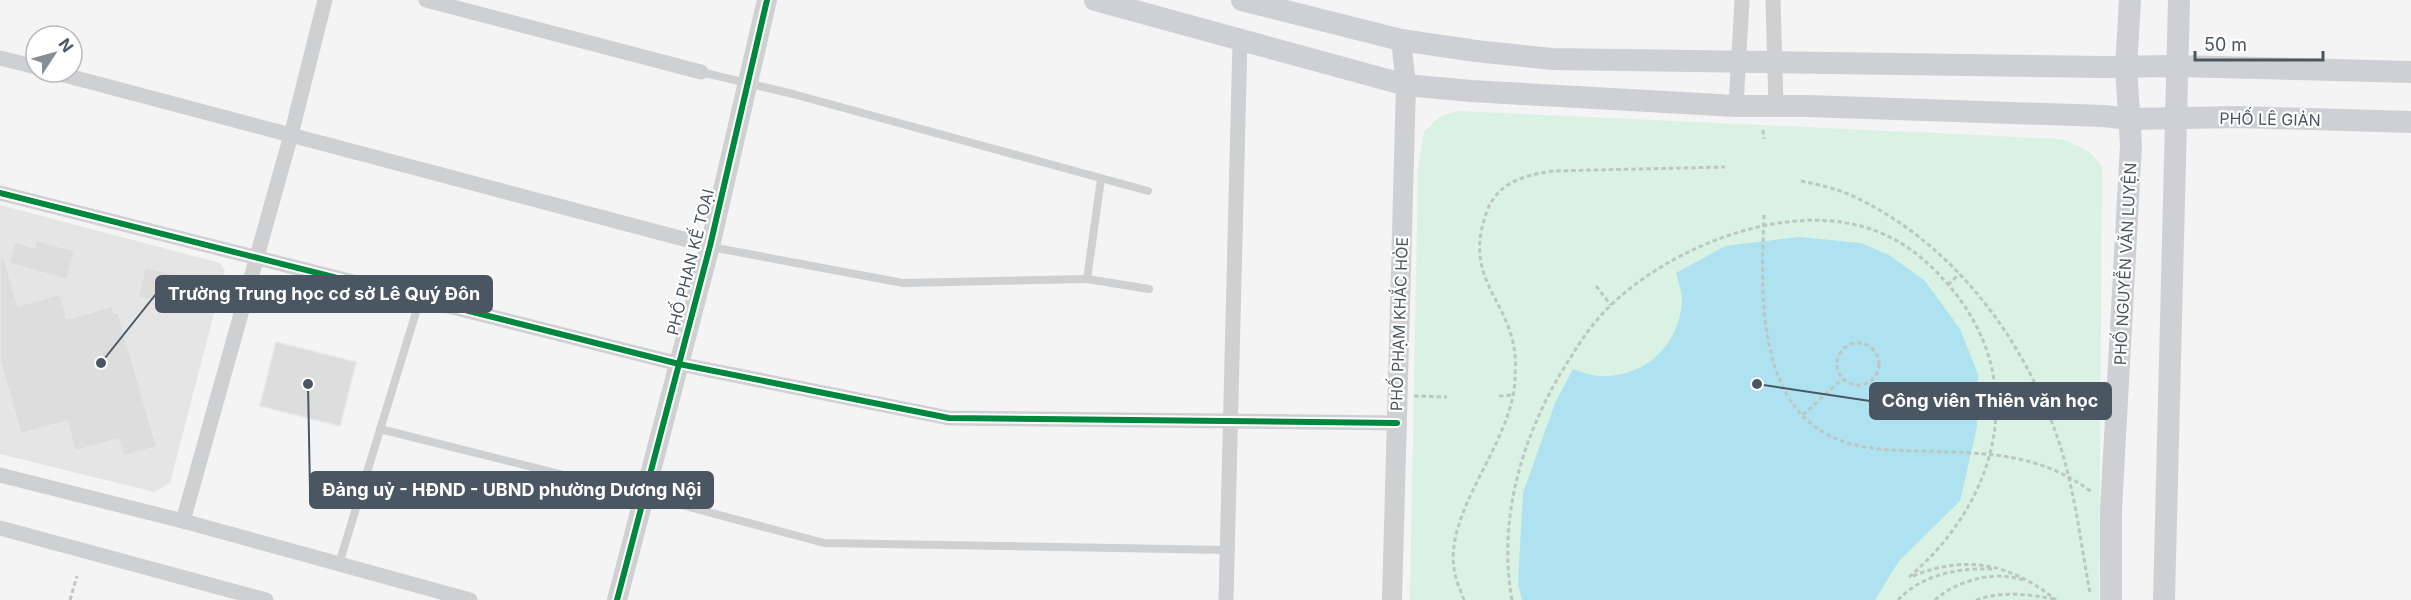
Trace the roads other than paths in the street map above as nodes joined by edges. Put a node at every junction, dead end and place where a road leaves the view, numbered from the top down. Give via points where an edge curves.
1 (325, 0) edge
2 (426, 0) edge
3 (767, 0) edge
4 (1095, 0) edge
5 (1242, 0) edge
6 (1742, 0) edge
7 (1773, 0) edge
8 (2130, 0) edge
9 (2179, 0) edge
10 (1240, 40) junction
11 (1401, 40) junction
12 (0, 58) edge
13 (1739, 62) junction
14 (1775, 62) junction
15 (24, 65) edge
16 (2177, 66) junction
17 (2126, 67) junction
18 (701, 72) joint
19 (2411, 72) edge
20 (84, 80) edge
21 (747, 82) junction
22 (1406, 84) junction
23 (1736, 106) junction
24 (1776, 106) junction
25 (2129, 119) junction
26 (2175, 119) junction
27 (2411, 122) edge
28 (291, 135) junction
29 (1101, 179) junction
30 (1148, 191) dead end
31 (0, 193) edge
32 (710, 246) junction
33 (256, 258) junction
34 (1087, 279) junction
35 (1149, 289) dead end
36 (420, 299) junction
37 (679, 364) junction
38 (1231, 421) junction
39 (1397, 423) junction
40 (381, 429) junction
41 (0, 475) edge
42 (645, 495) junction
43 (183, 521) junction
44 (0, 528) edge
45 (1227, 550) junction
46 (339, 564) junction
47 (266, 600) edge
48 (470, 600) edge
49 (617, 600) edge
50 (1226, 600) edge
51 (1392, 600) edge
52 (2111, 600) edge
53 (2164, 600) edge

1 - 28 street
2 - 18 street
3 - 21 street, PHỐ PHAN KẾ TOẠI
4 - 10 main road, PHỐ LÊ GIẢN
5 - 11 main road
6 - 13 street
7 - 14 street
8 - 17 main road, PHỐ NGUYỄN VĂN LUYỆN
9 - 16 main road
10 - 22 main road, PHỐ LÊ GIẢN
10 - 38 street
11 - 13 main road via 1552,59
11 - 22 street, PHỐ PHẠM KHẮC HÒE
12 - 15 street
13 - 14 main road
13 - 23 street
14 - 17 main road
14 - 24 street
16 - 17 main road
16 - 19 main road
16 - 26 main road
17 - 25 main road, PHỐ NGUYỄN VĂN LUYỆN
18 - 21 lane
20 - 28 street
21 - 29 lane
21 - 32 street, PHỐ PHAN KẾ TOẠI
22 - 23 main road, PHỐ LÊ GIẢN
22 - 39 street, PHỐ PHẠM KHẮC HÒE
23 - 24 main road, PHỐ LÊ GIẢN
24 - 25 main road, PHỐ LÊ GIẢN
25 - 26 main road, PHỐ LÊ GIẢN
25 - 52 main road, PHỐ NGUYỄN VĂN LUYỆN via 2131,145 2111,510
26 - 27 main road, PHỐ LÊ GIẢN
26 - 53 main road
28 - 32 street
28 - 33 street
29 - 30 lane
29 - 34 lane
31 - 33 street
32 - 34 lane via 903,284
32 - 37 street, PHỐ PHAN KẾ TOẠI
33 - 36 street
33 - 43 street
34 - 35 lane
36 - 37 street
36 - 40 lane
37 - 38 street via 949,418
37 - 42 street, PHỐ PHAN KẾ TOẠI
38 - 39 street
38 - 45 street
39 - 51 street, PHỐ PHẠM KHẮC HÒE
40 - 42 lane
40 - 46 lane
41 - 43 street
42 - 45 lane via 824,543
42 - 49 street, PHỐ PHAN KẾ TOẠI
43 - 46 street
44 - 47 street
45 - 50 street
46 - 48 street

